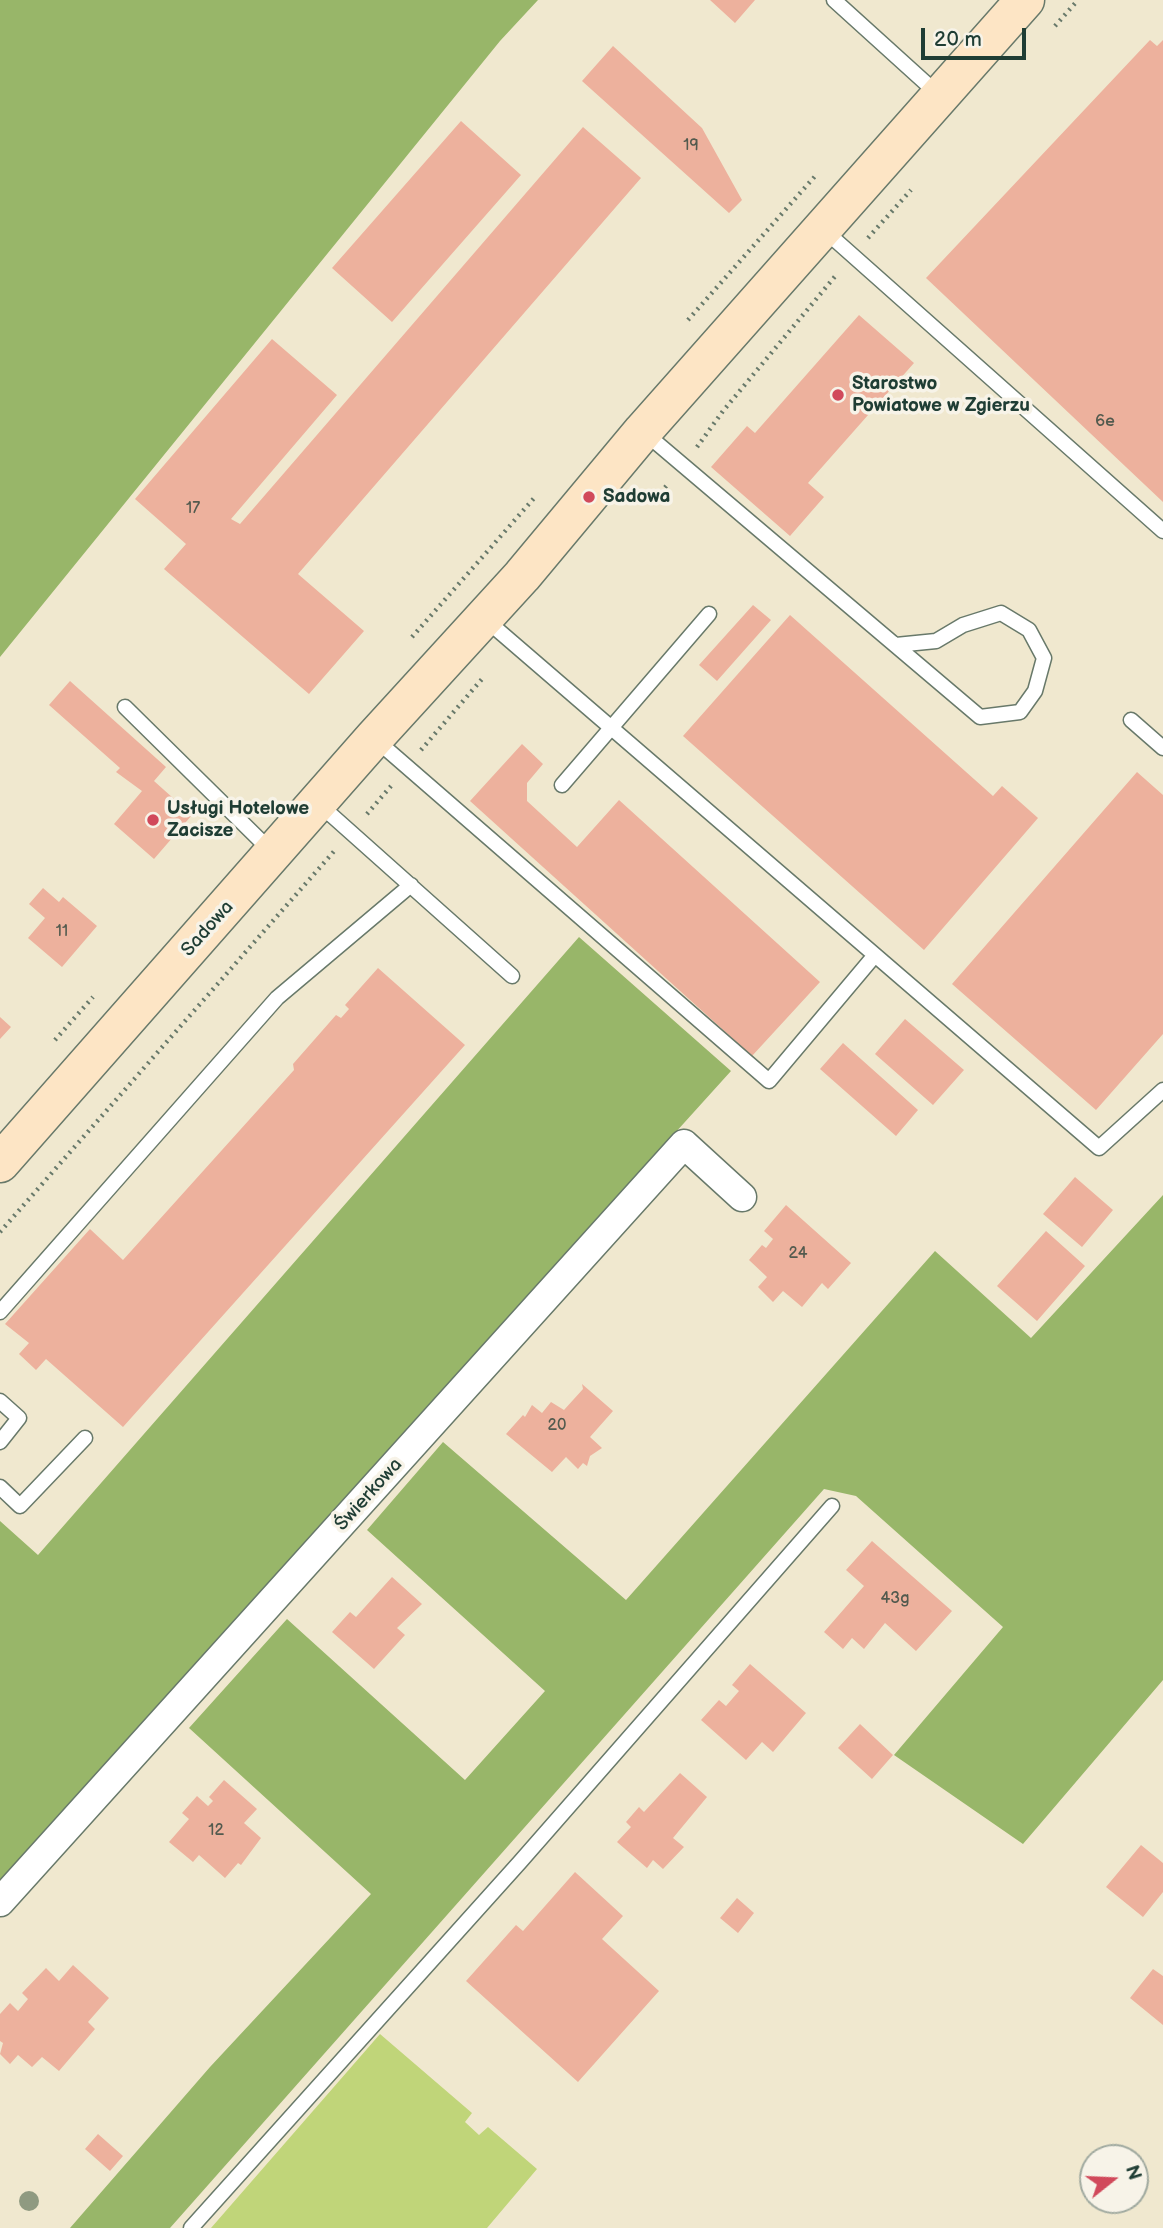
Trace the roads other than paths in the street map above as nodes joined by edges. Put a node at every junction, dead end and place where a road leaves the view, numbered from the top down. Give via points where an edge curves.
1 (834, 0) edge
2 (1025, 0) edge
3 (941, 97) junction
4 (822, 230) junction
5 (643, 431) junction
6 (1163, 531) edge
7 (709, 614) dead end
8 (484, 619) junction
9 (896, 645) junction
10 (125, 707) dead end
11 (1131, 720) dead end
12 (612, 728) junction
13 (374, 738) junction
14 (1163, 748) edge
15 (562, 785) dead end
16 (318, 803) junction
17 (275, 854) junction
18 (411, 885) junction
19 (875, 955) junction
20 (513, 976) dead end
21 (1163, 1090) edge
22 (0, 1163) edge
23 (742, 1197) dead end
24 (0, 1312) edge
25 (0, 1401) edge
26 (86, 1438) dead end
27 (0, 1442) edge
28 (0, 1487) edge
29 (832, 1506) dead end
30 (0, 1902) edge
31 (191, 2228) edge

1 - 3 lane
2 - 3 street, Sadowa
3 - 4 street, Sadowa
4 - 5 street, Sadowa
4 - 6 lane
5 - 8 street, Sadowa
5 - 9 lane
7 - 12 lane
8 - 12 lane
8 - 13 street, Sadowa
9 - 9 lane via 979,717 1020,712 1035,691 1044,658 1029,629 1001,613 963,625 936,641
10 - 17 lane
11 - 14 lane
12 - 15 lane
12 - 19 lane
13 - 16 street, Sadowa
13 - 19 lane via 769,1081
16 - 17 street, Sadowa
16 - 18 lane
17 - 22 street, Sadowa
18 - 20 lane
18 - 24 lane via 277,998
19 - 21 lane via 1099,1148
23 - 30 street, Świerkowa via 684,1144
25 - 27 lane via 19,1418
26 - 28 lane via 20,1506
29 - 31 lane

